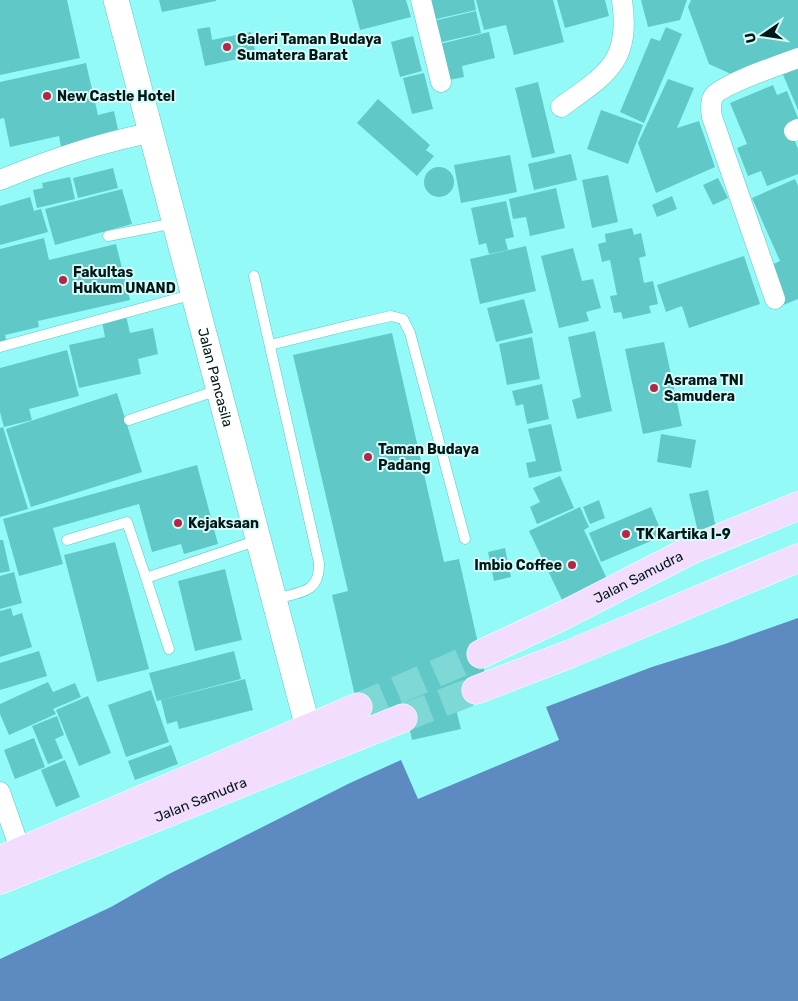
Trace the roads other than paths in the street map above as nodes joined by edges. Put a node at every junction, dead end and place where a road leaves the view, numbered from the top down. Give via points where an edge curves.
1 (116, 0) edge
2 (421, 0) edge
3 (622, 0) edge
4 (798, 58) edge
5 (441, 82) dead end
6 (561, 106) dead end
7 (150, 133) junction
8 (0, 180) edge
9 (175, 223) junction
10 (108, 236) dead end
11 (254, 276) dead end
12 (194, 293) junction
13 (775, 299) dead end
14 (270, 345) junction
15 (0, 347) edge
16 (219, 390) junction
17 (130, 420) dead end
18 (798, 506) edge
19 (465, 539) dead end
20 (67, 540) dead end
21 (258, 540) junction
22 (798, 558) edge
23 (146, 578) junction
24 (274, 600) junction
25 (558, 618) junction
26 (169, 649) dead end
27 (481, 654) tunnel mouth
28 (570, 654) junction
29 (476, 690) tunnel mouth
30 (358, 707) tunnel mouth
31 (403, 718) tunnel mouth
32 (308, 728) junction
33 (319, 753) junction
34 (0, 792) edge
35 (11, 856) edge
36 (0, 880) edge

1 - 7 street, Jalan Pancasila
2 - 5 street
3 - 6 street via 624,40 614,62 602,77
4 - 13 street via 726,87 711,99 712,117
7 - 8 street via 94,146
7 - 9 street, Jalan Pancasila
9 - 10 lane
9 - 12 street, Jalan Pancasila
11 - 14 lane
12 - 15 lane
12 - 16 street, Jalan Pancasila
14 - 19 lane via 391,316 403,320 410,333
14 - 24 lane via 319,563 314,586
16 - 17 lane
16 - 21 street, Jalan Pancasila
18 - 25 main road, Jalan Samudra via 691,550
20 - 23 lane via 127,522
21 - 23 lane
21 - 24 street, Jalan Pancasila
22 - 28 main road
23 - 26 lane
24 - 32 street, Jalan Pancasila
25 - 27 main road, Jalan Samudra
25 - 28 main road
28 - 29 main road
30 - 32 main road, Jalan Samudra
31 - 33 main road, Jalan Samudra
32 - 33 street, Jalan Pancasila
32 - 35 main road, Jalan Samudra
33 - 36 main road, Jalan Samudra
34 - 35 street

